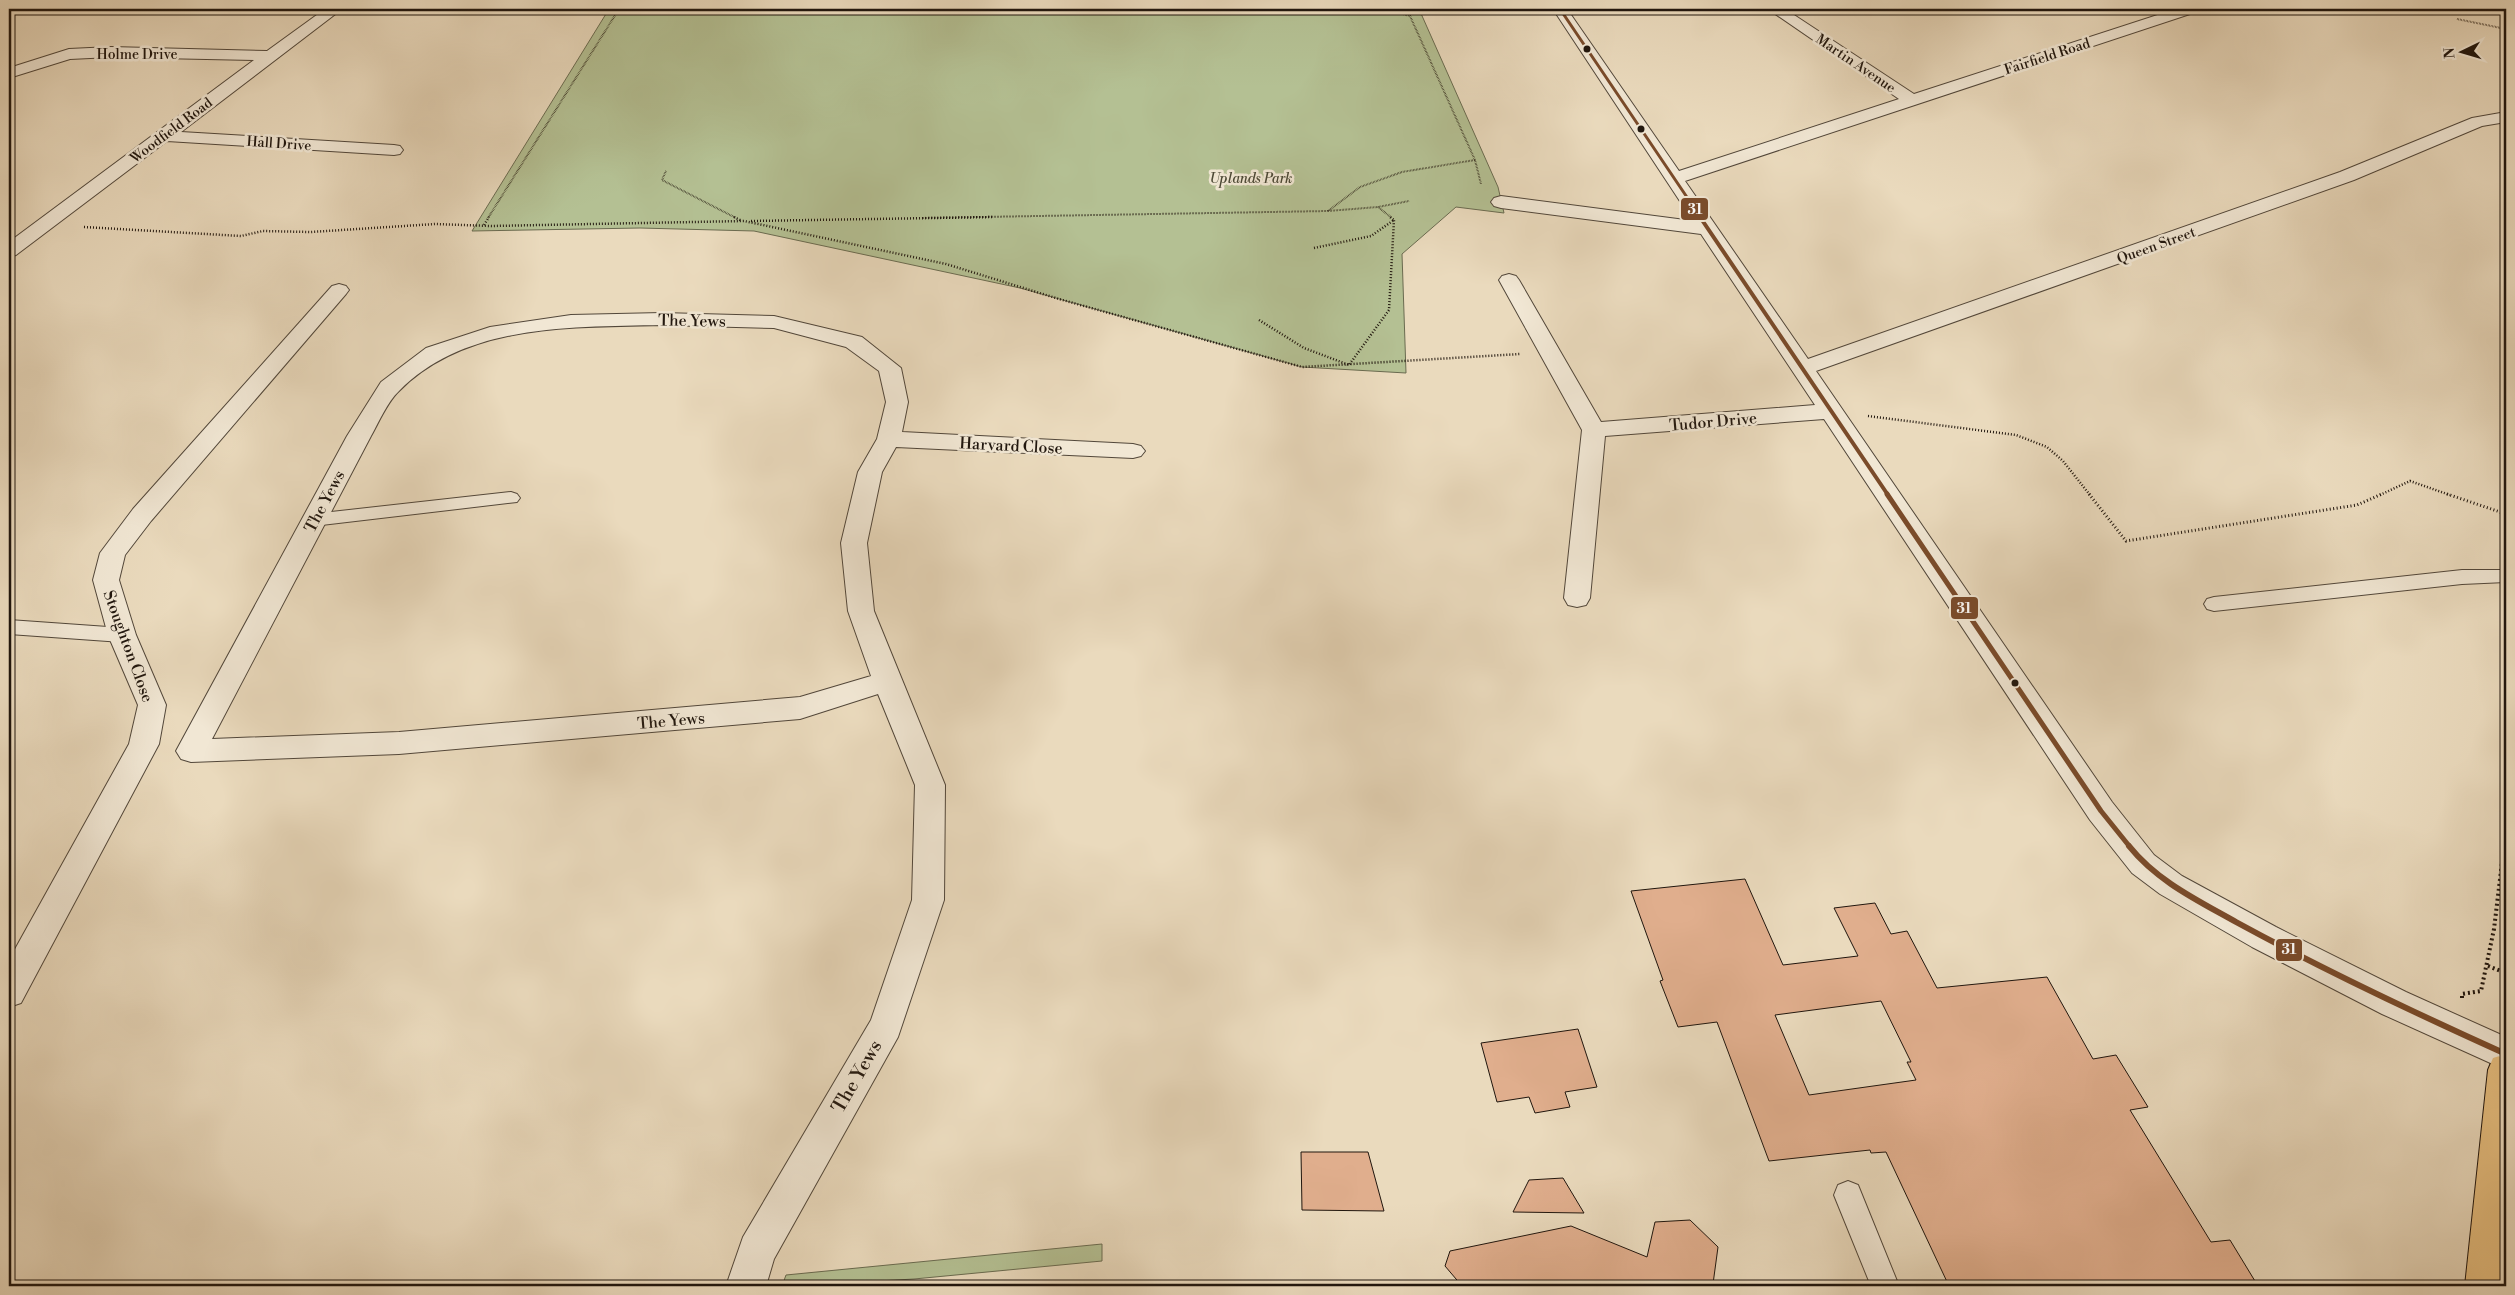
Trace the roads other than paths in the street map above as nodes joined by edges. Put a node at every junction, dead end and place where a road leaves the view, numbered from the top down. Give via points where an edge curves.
1 (334, 9) edge
2 (1560, 9) edge
3 (1775, 9) edge
4 (2191, 9) edge
5 (269, 56) junction
6 (9, 73) edge
7 (1912, 100) junction
8 (2506, 117) edge
9 (164, 136) junction
10 (394, 150) dead end
11 (1675, 178) junction
12 (1501, 202) dead end
13 (1710, 229) junction
14 (9, 251) edge
15 (1509, 280) dead end
16 (339, 290) dead end
17 (1804, 368) junction
18 (1832, 411) junction
19 (1594, 430) junction
20 (889, 439) junction
21 (1133, 451) dead end
22 (510, 498) dead end
23 (313, 520) junction
24 (2506, 576) edge
25 (1577, 598) dead end
26 (2214, 604) dead end
27 (9, 627) edge
28 (122, 635) junction
29 (887, 681) junction
30 (9, 992) edge
31 (2506, 1054) edge
32 (2506, 1070) edge
33 (1848, 1195) dead end
34 (746, 1286) edge
35 (1885, 1286) edge
36 (2485, 1286) edge

1 - 5 street, Woodfield Road
2 - 11 street
3 - 7 street, Martin Avenue
4 - 7 street, Fairfield Road
5 - 6 street, Holme Drive via 69,54
5 - 9 street, Woodfield Road
7 - 11 street, Fairfield Road
8 - 17 street, Queen Street via 2478,122 2348,176
9 - 10 street, Hall Drive
9 - 14 street, Woodfield Road
11 - 13 street
12 - 13 street
13 - 17 street
15 - 19 street
16 - 28 street, Stoughton Close via 142,515 113,553 106,580
17 - 18 street
18 - 19 street, Tudor Drive
18 - 31 street via 2100,811 2143,864 2171,885 2264,937 2394,1003
19 - 25 street
20 - 21 street, Harvard Close
20 - 23 street, The Yews via 897,402 890,368 854,342 774,322 571,321 490,333 434,354 390,387
20 - 29 street, The Yews via 870,472 854,543 862,611
22 - 23 lane
23 - 29 street, The Yews via 191,751 399,743 790,709
24 - 26 lane via 2462,577
27 - 28 lane
28 - 30 street, Stoughton Close via 152,705 144,744
29 - 34 street, The Yews via 930,785 928,900 886,1026 757,1251
32 - 36 highway
33 - 35 lane

